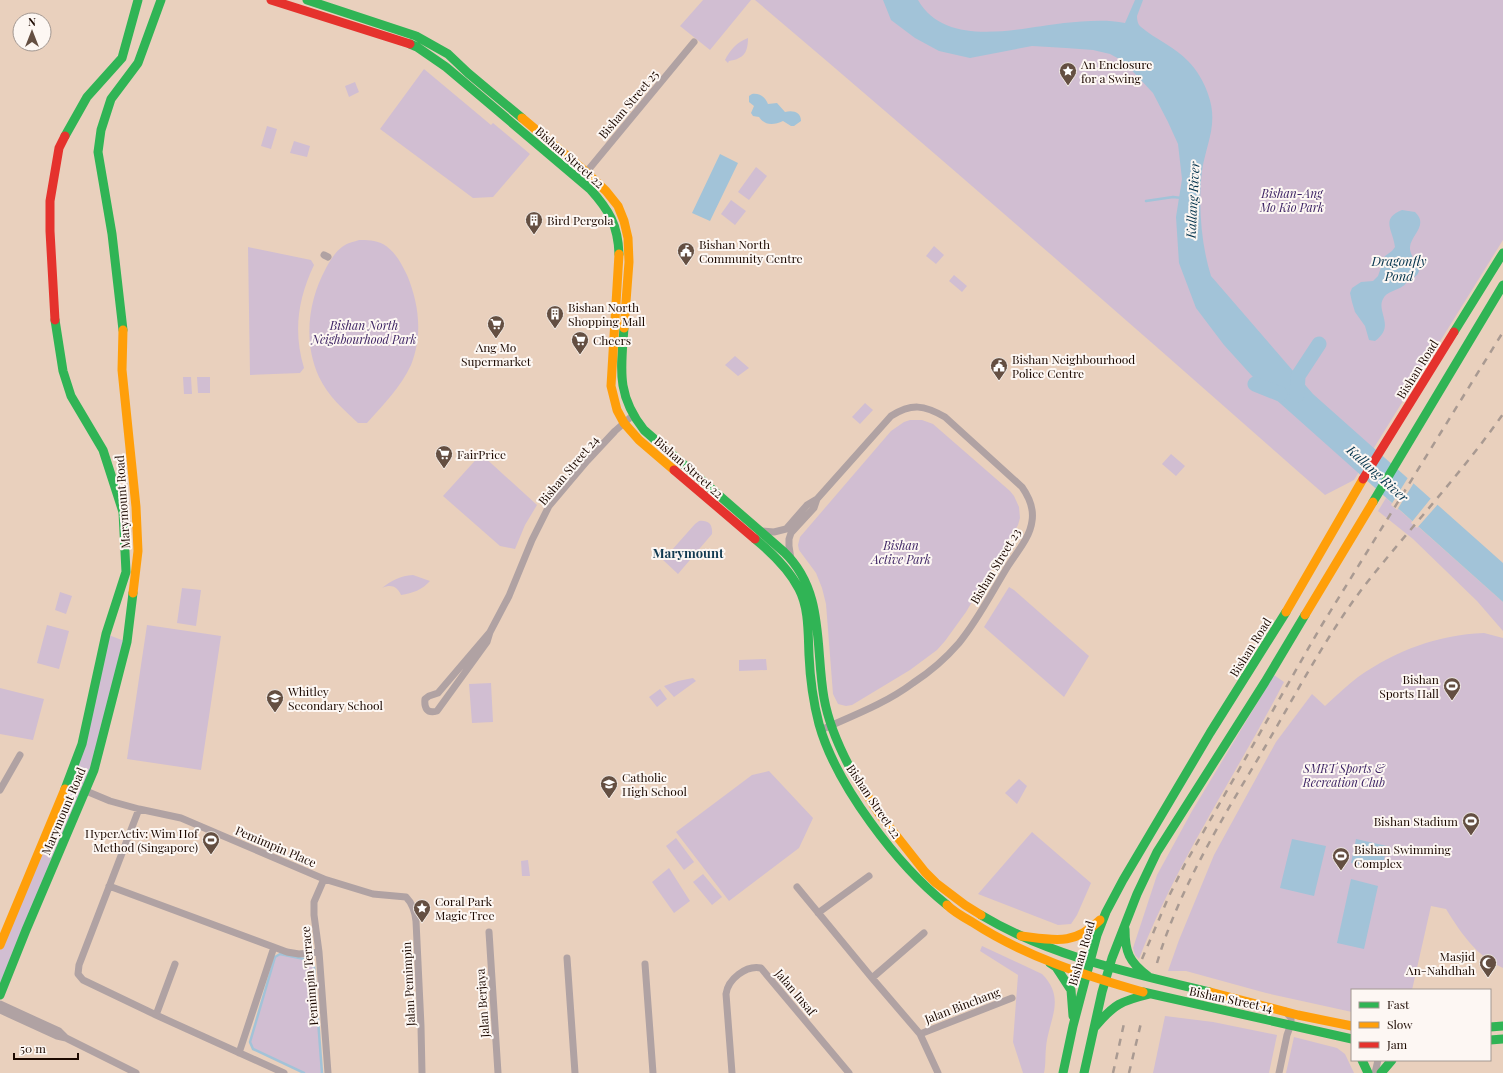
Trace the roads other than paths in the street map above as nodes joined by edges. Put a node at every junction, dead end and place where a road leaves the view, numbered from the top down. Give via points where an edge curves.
1 (168, 0) edge
2 (271, 0) edge
3 (308, 0) edge
4 (137, 1) edge
5 (160, 4) edge
6 (694, 42) dead end
7 (586, 172) junction
8 (580, 180) junction
9 (1503, 253) edge
10 (1503, 285) edge
11 (632, 416) junction
12 (624, 423) junction
13 (817, 499) junction
14 (761, 531) junction
15 (791, 559) junction
16 (490, 632) junction
17 (832, 725) junction
18 (821, 730) junction
19 (20, 755) dead end
20 (0, 790) edge
21 (86, 790) junction
22 (139, 810) junction
23 (868, 876) dead end
24 (324, 879) junction
25 (109, 886) junction
26 (797, 887) dead end
27 (406, 897) joint
28 (1106, 912) junction
29 (818, 914) junction
30 (1126, 923) junction
31 (489, 932) dead end
32 (924, 932) dead end
33 (1021, 936) junction
34 (0, 945) edge
35 (274, 947) junction
36 (319, 952) junction
37 (567, 958) dead end
38 (1091, 961) junction
39 (1050, 963) junction
40 (175, 964) dead end
41 (645, 964) dead end
42 (1109, 967) junction
43 (1087, 976) junction
44 (1148, 976) junction
45 (872, 978) junction
46 (1105, 982) junction
47 (1150, 994) junction
48 (0, 995) edge
49 (1012, 998) dead end
50 (0, 1004) edge
51 (0, 1010) edge
52 (1285, 1011) junction
53 (156, 1015) junction
54 (1291, 1024) junction
55 (1073, 1026) junction
56 (1351, 1026) edge
57 (1503, 1026) edge
58 (1095, 1027) junction
59 (1491, 1027) edge
60 (920, 1034) junction
61 (1338, 1035) junction
62 (66, 1038) junction
63 (1351, 1038) edge
64 (1503, 1039) edge
65 (1491, 1040) edge
66 (1351, 1044) edge
67 (239, 1053) junction
68 (1362, 1061) edge
69 (1378, 1061) edge
70 (1391, 1061) edge
71 (136, 1073) edge
72 (284, 1073) edge
73 (328, 1073) edge
74 (422, 1073) edge
75 (498, 1073) edge
76 (575, 1073) edge
77 (653, 1073) edge
78 (732, 1073) edge
79 (849, 1073) edge
80 (938, 1073) edge
81 (1063, 1073) edge
82 (1084, 1073) edge
83 (1278, 1073) edge
84 (1368, 1073) edge
85 (1375, 1073) edge
86 (1381, 1073) edge

1 - 5 main road
2 - 8 main road, Bishan Street 22 via 417,47 446,67
3 - 7 main road, Bishan Street 22 via 401,30 448,54
4 - 34 main road, Marymount Road via 122,58 87,97 59,148 50,201 54,314 63,371 71,396 103,450 114,481 123,512 126,572 106,634 76,763
5 - 21 main road, Marymount Road via 138,63 111,99 101,130 98,152 112,234 123,325 122,370 138,551 127,642 94,770
6 - 7 street, Bishan Street 25
7 - 8 street, Bishan Street 25
7 - 11 main road, Bishan Street 22 via 618,206 628,238 629,262 621,384
8 - 12 main road, Bishan Street 22 via 600,199 609,212 619,241 611,386 617,410
9 - 28 main road, Bishan Road via 1155,824
10 - 30 main road via 1265,682 1157,852
11 - 12 street, Bishan Street 24
11 - 14 main road, Bishan Street 22 via 644,430
12 - 16 street, Bishan Street 24 via 549,506
12 - 18 main road, Bishan Street 22 via 639,440 770,552 795,583 801,596 807,626 811,681
13 - 14 street, Bishan Street 23 via 807,505 786,529 774,532
13 - 15 street, Bishan Street 23 via 814,508 791,533 788,546
13 - 17 street, Bishan Street 23 via 891,416 904,409 918,407 931,409 945,417 1022,487 1032,506 1032,522 1026,538 959,643 943,660 912,684 853,717
14 - 15 main road, Bishan Street 22
15 - 17 main road, Bishan Street 22 via 800,570 811,594 823,692
16 - 16 street, Bishan Street 24 via 487,642 441,706 437,711 429,711 425,699 438,693
17 - 18 street, Bishan Street 23
17 - 33 main road, Bishan Street 22 via 843,756 858,783 883,819 934,881 985,918
18 - 39 main road, Bishan Street 22 via 842,779 862,810 898,857 929,889 950,908 985,931 1020,951
19 - 20 street
21 - 22 street, Pemimpin Place
21 - 48 main road, Marymount Road
22 - 24 street, Pemimpin Place via 181,818
22 - 25 street
23 - 29 street
24 - 27 street, Pemimpin Place via 373,894
24 - 36 street, Pemimpin Terrace via 314,902
25 - 35 street
25 - 53 street via 79,965 78,974 83,980
26 - 29 street, Jalan Binchang
27 - 74 street, Jalan Pemimpin via 414,909 416,921
28 - 33 main road via 1092,929 1079,938 1060,940
28 - 38 main road, Bishan Road
29 - 45 street, Jalan Binchang
30 - 42 main road
30 - 44 main road via 1125,949 1134,966
31 - 75 street, Jalan Berjaya
32 - 45 street
33 - 38 main road, Bishan Street 22
35 - 36 street via 299,954
35 - 67 street
36 - 73 street, Pemimpin Terrace
37 - 76 street
38 - 42 main road, Bishan Street 22
38 - 43 main road, Bishan Road
39 - 43 main road, Bishan Street 22
39 - 55 main road via 1056,967 1071,990
40 - 53 street
41 - 77 street
42 - 44 main road, Bishan Street 14
42 - 46 main road
43 - 46 main road, Bishan Street 22
43 - 55 main road, Bishan Road
44 - 52 main road, Bishan Street 14
45 - 60 street, Jalan Binchang
46 - 47 main road, Bishan Street 14
46 - 58 main road
47 - 54 main road, Bishan Street 14
47 - 58 main road via 1119,1004
49 - 60 street, Jalan Binchang
50 - 62 street via 59,1031
51 - 62 street
52 - 54 street via 1291,1018
52 - 56 main road, Bishan Street 14
53 - 67 street
54 - 61 main road, Bishan Street 14
54 - 83 street
55 - 81 main road, Bishan Road
57 - 59 main road
58 - 82 main road
60 - 80 street, Jalan Binchang
61 - 63 main road, Bishan Street 14
61 - 66 main road
62 - 71 street
64 - 65 main road
67 - 72 street
68 - 84 main road
69 - 85 street
70 - 86 main road
78 - 79 street, Jalan Insaf via 727,987 730,981 754,967 761,968

